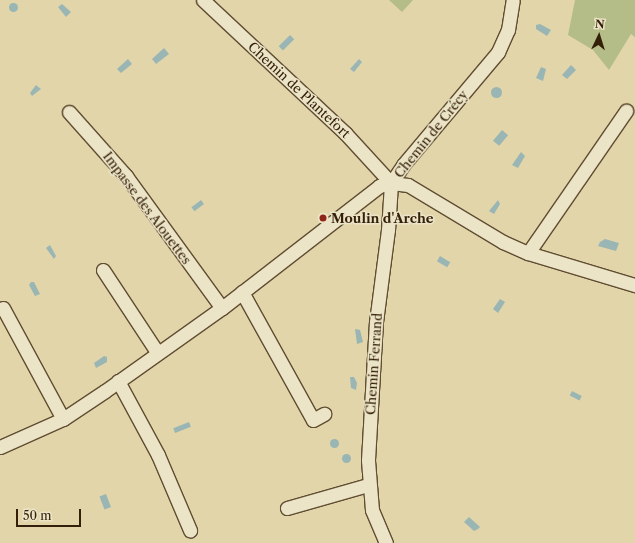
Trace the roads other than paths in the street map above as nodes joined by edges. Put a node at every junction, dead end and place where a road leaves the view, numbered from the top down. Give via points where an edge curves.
1 (203, 0) edge
2 (514, 0) edge
3 (626, 111) dead end
4 (69, 112) dead end
5 (391, 183) junction
6 (528, 253) junction
7 (103, 270) dead end
8 (635, 285) edge
9 (242, 292) junction
10 (3, 308) dead end
11 (222, 308) junction
12 (157, 352) junction
13 (118, 381) junction
14 (324, 414) dead end
15 (63, 419) junction
16 (0, 447) edge
17 (368, 485) junction
18 (287, 508) dead end
19 (190, 530) dead end
20 (386, 543) edge

1 - 5 street, Chemin de Plantefort via 345,133
2 - 5 street, Chemin de Crécy via 508,30 498,52 403,165
3 - 6 street
4 - 11 street, Impasse des Alouettes via 126,176
5 - 6 street via 408,185 503,242
5 - 9 street, Chemin de Crécy via 379,186
5 - 17 street, Chemin Ferrand via 388,230 376,322
6 - 8 street
7 - 12 street
9 - 11 street, Chemin de Crécy
9 - 14 street via 313,420
10 - 15 street
11 - 12 street, Chemin de Crécy
12 - 13 street, Chemin de Crécy
13 - 15 street, Chemin de Crécy
13 - 19 street via 158,455
15 - 16 street, Chemin de Crécy
17 - 18 street
17 - 20 street, Chemin Ferrand via 376,523

